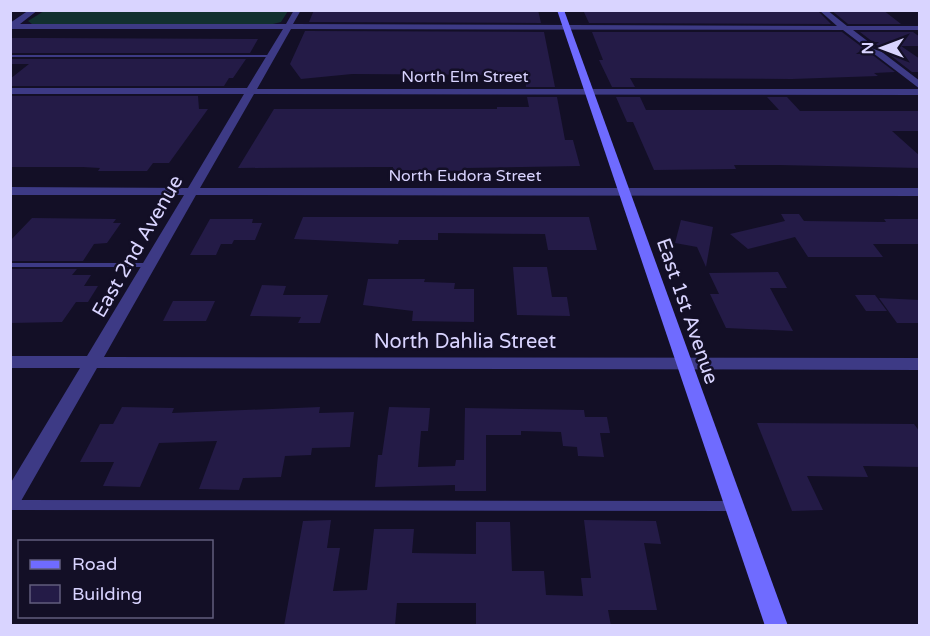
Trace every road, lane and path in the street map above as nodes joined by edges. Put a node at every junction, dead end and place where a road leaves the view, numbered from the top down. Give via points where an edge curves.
1 (35, 10) edge
2 (298, 10) edge
3 (560, 10) edge
4 (822, 10) edge
5 (11, 26) edge
6 (288, 27) junction
7 (566, 27) junction
8 (844, 28) junction
9 (920, 28) edge
10 (10, 56) edge
11 (272, 56) junction
12 (920, 86) edge
13 (10, 91) edge
14 (252, 91) junction
15 (589, 91) junction
16 (920, 92) edge
17 (10, 191) edge
18 (624, 192) junction
19 (920, 192) edge
20 (191, 193) junction
21 (10, 265) edge
22 (149, 265) junction
23 (10, 362) edge
24 (92, 362) junction
25 (684, 362) junction
26 (920, 364) edge
27 (10, 503) edge
28 (735, 506) junction
29 (777, 626) edge

1 - 5 street
2 - 6 street, East 2nd Avenue
3 - 7 street, East 1st Avenue
4 - 8 street
5 - 6 street
6 - 7 street
6 - 11 street, East 2nd Avenue
7 - 8 street
7 - 15 street, East 1st Avenue
8 - 9 street
8 - 12 street
10 - 11 lane
11 - 14 street, East 2nd Avenue
13 - 14 street, North Elm Street
14 - 15 street, North Elm Street
14 - 20 street, East 2nd Avenue
15 - 16 street, North Elm Street
15 - 18 street, East 1st Avenue
17 - 20 street, North Eudora Street
18 - 19 street, North Eudora Street
18 - 20 street, North Eudora Street
18 - 25 street, East 1st Avenue
20 - 22 street, East 2nd Avenue
21 - 22 lane
22 - 24 street, East 2nd Avenue
23 - 24 street, North Dahlia Street
24 - 25 street, North Dahlia Street
24 - 27 street, East 2nd Avenue
25 - 26 street, North Dahlia Street
25 - 28 street, East 1st Avenue
27 - 28 lane
28 - 29 street, East 1st Avenue

